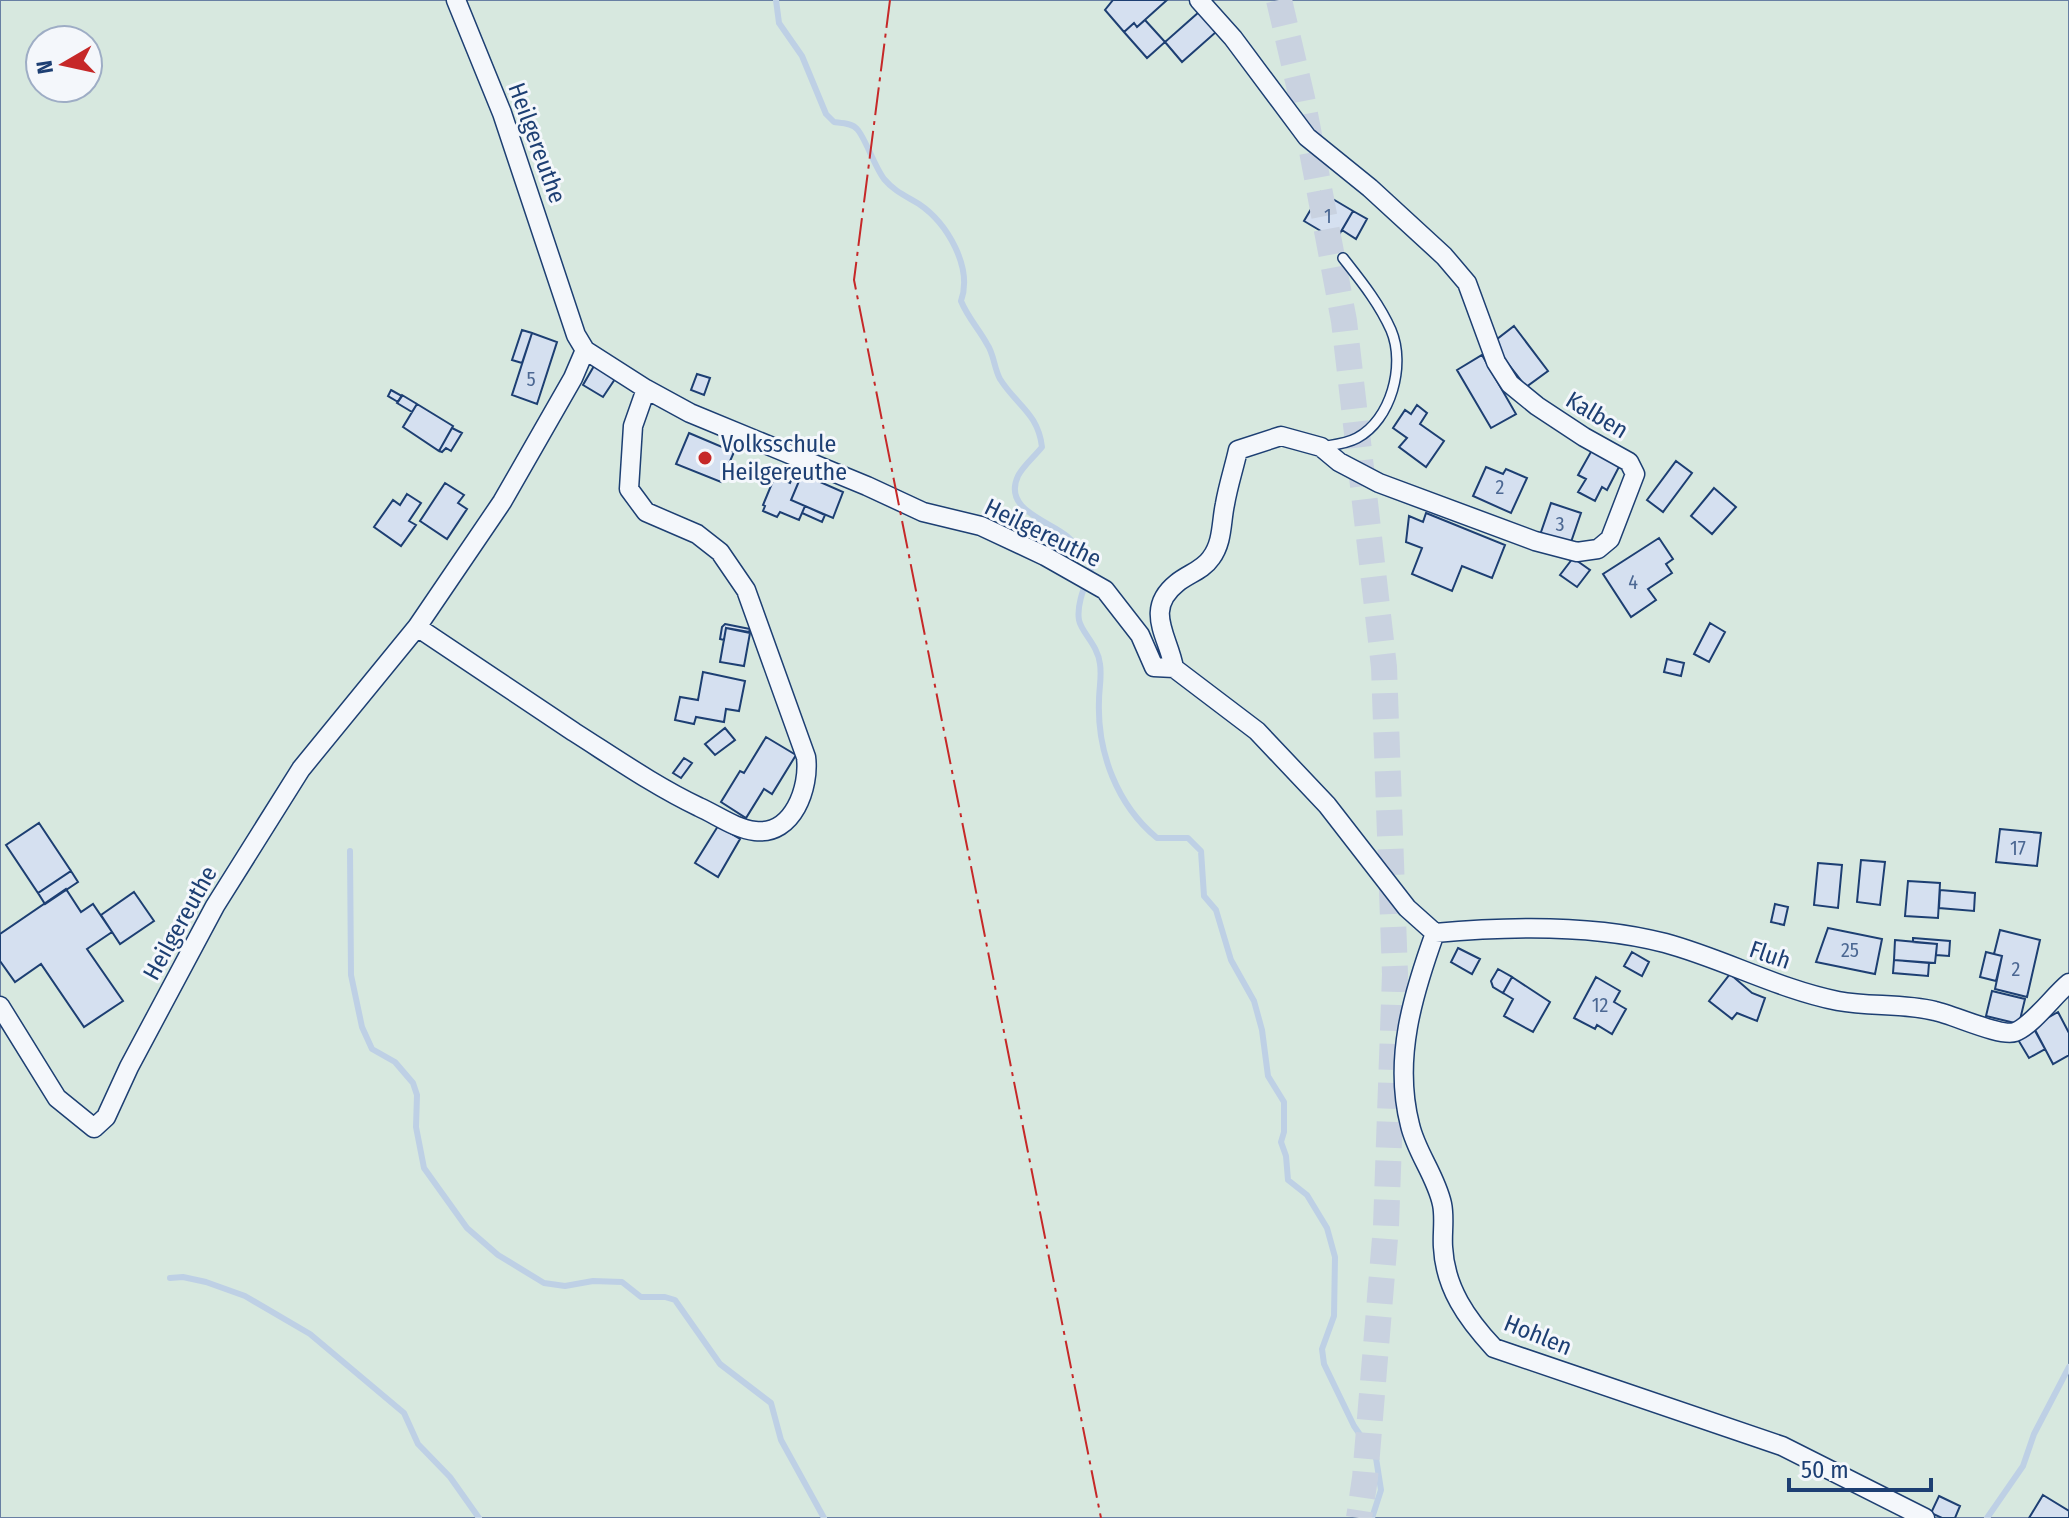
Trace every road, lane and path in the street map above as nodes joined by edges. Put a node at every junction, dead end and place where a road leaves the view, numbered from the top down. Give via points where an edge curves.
1 (456, 0) edge
2 (1199, 0) edge
3 (1343, 258) dead end
4 (585, 350) junction
5 (646, 389) junction
6 (1321, 447) junction
7 (417, 627) junction
8 (1174, 668) junction
9 (1435, 933) junction
10 (2069, 983) edge
11 (0, 1006) edge
12 (1925, 1518) edge

1 - 4 street, Heilgereuthe via 502,113
2 - 6 street, Kalben via 1307,137 1370,188 1467,283 1496,362 1510,384 1629,462 1635,474 1610,539 1598,549 1577,552 1379,483
3 - 6 lane via 1392,332 1395,371 1387,407 1371,429 1354,440
4 - 5 street, Heilgereuthe
4 - 7 street, Heilgereuthe via 502,502
5 - 7 street via 633,426 629,489 646,512 697,534 720,552 746,590 806,757 801,797 788,821 757,832 674,796
5 - 8 street, Heilgereuthe via 690,413 923,512 981,526 1045,556 1105,590 1140,635 1154,667
6 - 8 street, Kalben via 1281,436 1238,450 1212,557 1174,585 1160,607 1159,626
7 - 11 street, Heilgereuthe via 301,769 215,906 106,1117 94,1128 57,1098
8 - 9 street, Heilgereuthe via 1257,731 1327,805 1407,908
9 - 10 street, Fluh via 1525,928 1665,943 1839,1001 1926,1009 1999,1034 2017,1032
9 - 12 street, Hohlen via 1405,1036 1405,1092 1410,1126 1443,1206 1448,1281 1472,1324 1494,1348 1782,1446

